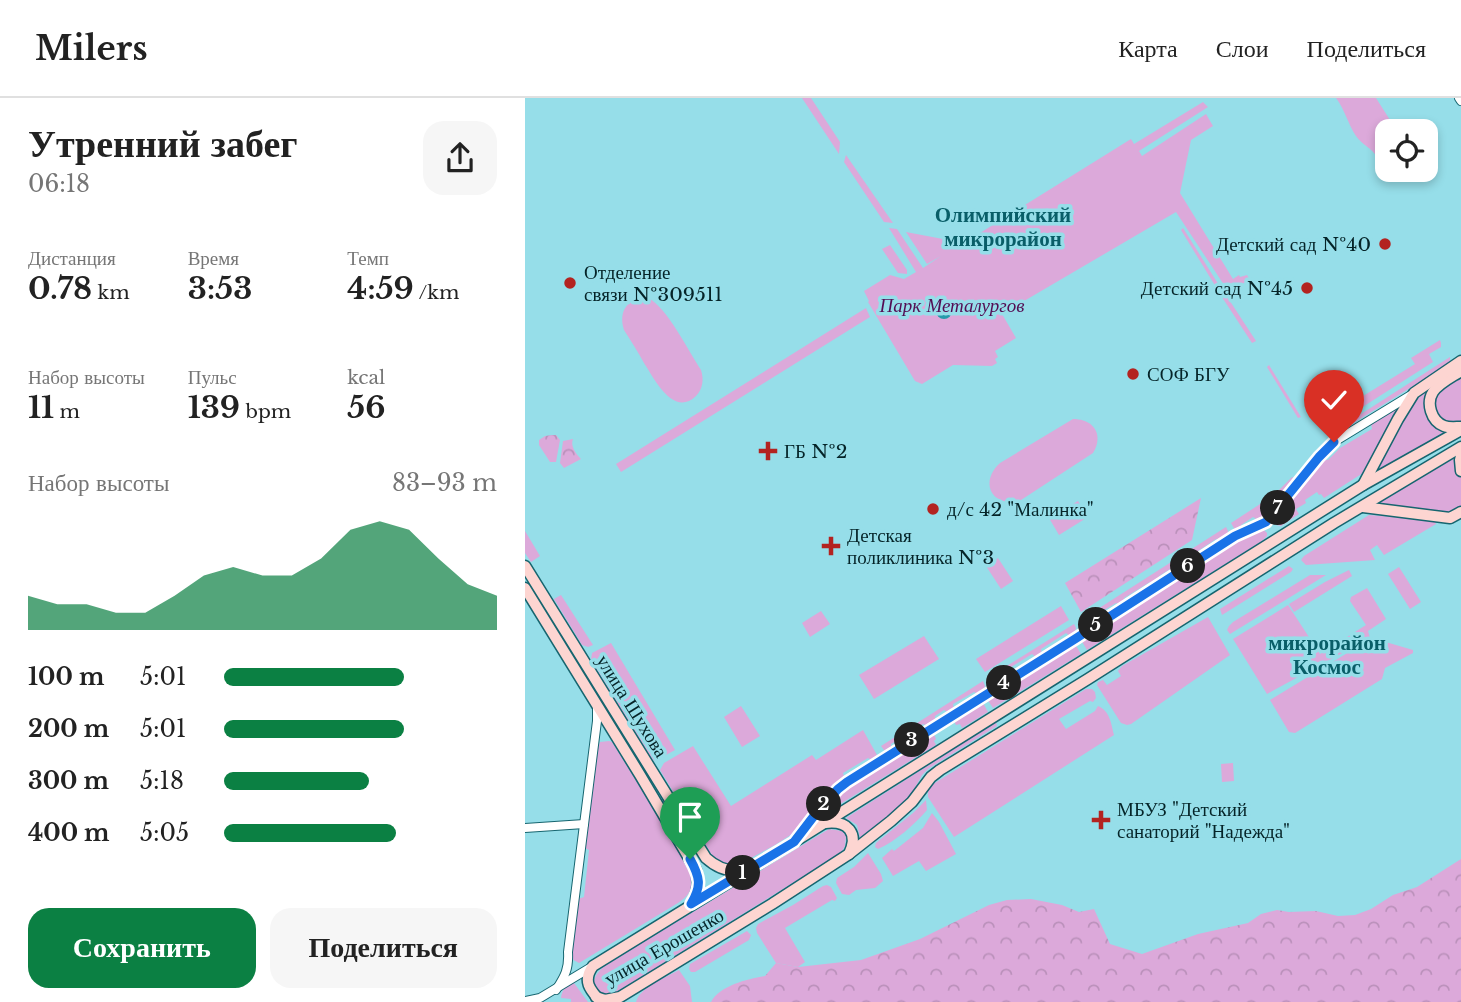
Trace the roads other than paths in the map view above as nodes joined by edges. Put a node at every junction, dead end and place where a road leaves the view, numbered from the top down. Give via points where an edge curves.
1 (1461, 361) edge
2 (1461, 371) edge
3 (1414, 393) junction
4 (1461, 428) edge
5 (1461, 447) edge
6 (1461, 456) edge
7 (1461, 471) edge
8 (1359, 488) junction
9 (1363, 507) junction
10 (1461, 512) edge
11 (525, 566) edge
12 (525, 589) edge
13 (597, 706) junction
14 (584, 824) junction
15 (823, 824) junction
16 (525, 828) edge
17 (794, 842) junction
18 (849, 854) junction
19 (751, 868) junction
20 (691, 904) junction
21 (569, 962) junction
22 (593, 966) junction
23 (577, 976) junction
24 (640, 985) junction
25 (556, 990) junction
26 (596, 996) edge
27 (525, 1001) edge
28 (631, 1002) edge

1 - 3 main road
2 - 4 main road via 1435,390 1429,407 1442,426
3 - 8 main road
3 - 17 street, улица Ерошенко via 1327,449 1266,522 1235,536 847,782
4 - 8 main road, улица Ерошенко
5 - 9 main road, улица Ерошенко
6 - 7 main road
8 - 9 main road
8 - 15 main road, улица Ерошенко
9 - 10 main road via 1450,518
9 - 18 main road, улица Ерошенко via 940,770 912,802
11 - 19 main road, улица Шухова via 706,858 724,869
12 - 13 main road, улица Шухова
13 - 14 street
13 - 20 main road, улица Шухова via 696,870 699,882
14 - 16 street
14 - 21 street
15 - 17 main road, улица Ерошенко
15 - 18 main road via 842,823 849,828 853,841
17 - 19 main road, улица Ерошенко
18 - 24 main road, улица Ерошенко
19 - 20 main road, улица Ерошенко
20 - 22 main road, улица Ерошенко
21 - 22 street, улица Ерошенко via 579,968
21 - 23 street
21 - 25 street
22 - 23 street, улица Ерошенко
22 - 26 main road, улица Ерошенко via 587,982
23 - 25 street, улица Ерошенко
23 - 26 street
24 - 26 main road, улица Ерошенко via 613,1000
24 - 28 main road
25 - 27 street, улица Ерошенко

